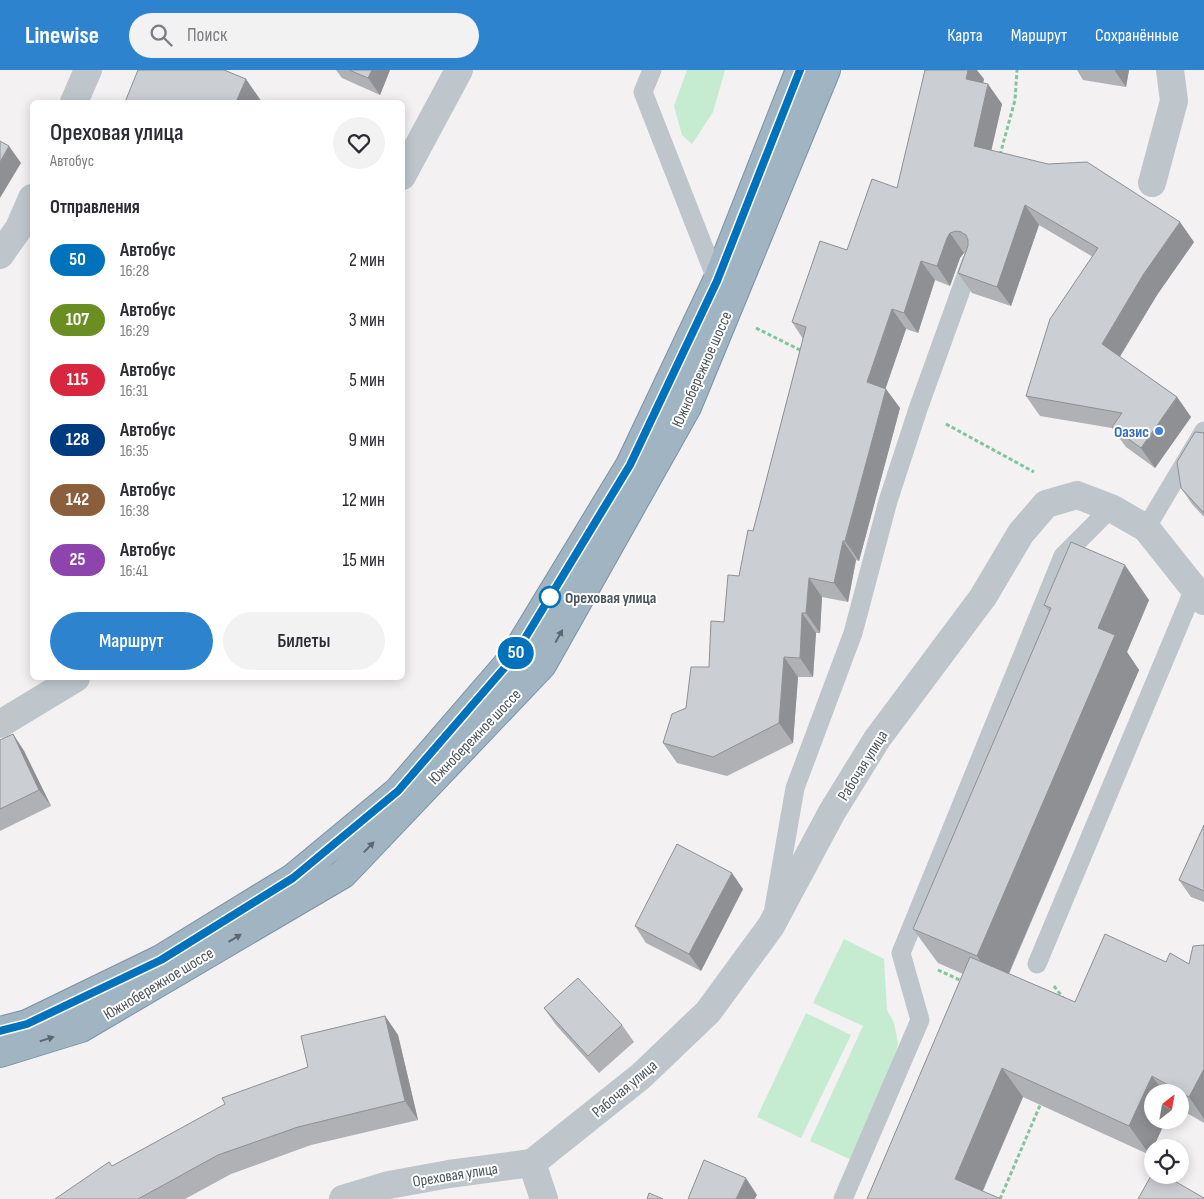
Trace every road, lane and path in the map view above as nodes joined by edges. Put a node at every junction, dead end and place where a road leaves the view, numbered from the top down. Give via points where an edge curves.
1 (88, 70) edge
2 (459, 70) edge
3 (652, 70) edge
4 (800, 70) edge
5 (826, 70) edge
6 (1017, 70) edge
7 (1170, 70) edge
8 (75, 100) edge
9 (999, 157) edge
10 (405, 170) edge
11 (1152, 183) dead end
12 (30, 203) edge
13 (0, 255) edge
14 (971, 262) edge
15 (717, 281) junction
16 (1204, 431) edge
17 (1110, 508) junction
18 (1146, 528) junction
19 (1199, 595) edge
20 (73, 680) edge
21 (0, 724) edge
22 (771, 926) junction
23 (901, 953) junction
24 (1037, 964) joint
25 (971, 985) edge
26 (1066, 1002) edge
27 (0, 1031) edge
28 (0, 1053) edge
29 (1043, 1099) edge
30 (532, 1163) junction
31 (343, 1199) edge
32 (544, 1199) edge
33 (844, 1199) edge
34 (1000, 1199) edge

1 - 8 street
2 - 10 street
3 - 15 lane via 643,92
4 - 15 highway, Южнобережное шоссе
28 -> 5 highway, Южнобережное шоссе via 81,1028 344,874 542,665 687,407
6 - 9 path via 1015,100
7 - 11 street via 1174,101
12 - 13 street via 19,228
14 - 22 lane via 888,501 853,633 795,788
15 - 27 highway, Южнобережное шоссе via 630,465 513,658 398,791 293,878 161,960 27,1024
16 - 18 lane
17 - 18 street, Рабочая улица
17 - 22 street, Рабочая улица via 1077,495 1046,504 1021,533 983,597 877,738 832,812
17 - 23 lane via 1063,556
18 - 19 street, Рабочая улица
19 - 24 lane
20 - 21 street
22 - 30 street, Рабочая улица via 708,1012 641,1076
23 - 25 path
23 - 33 lane via 920,1020
24 - 26 path
29 - 34 path
30 - 31 street, Ореховая улица via 389,1185
30 - 32 street

